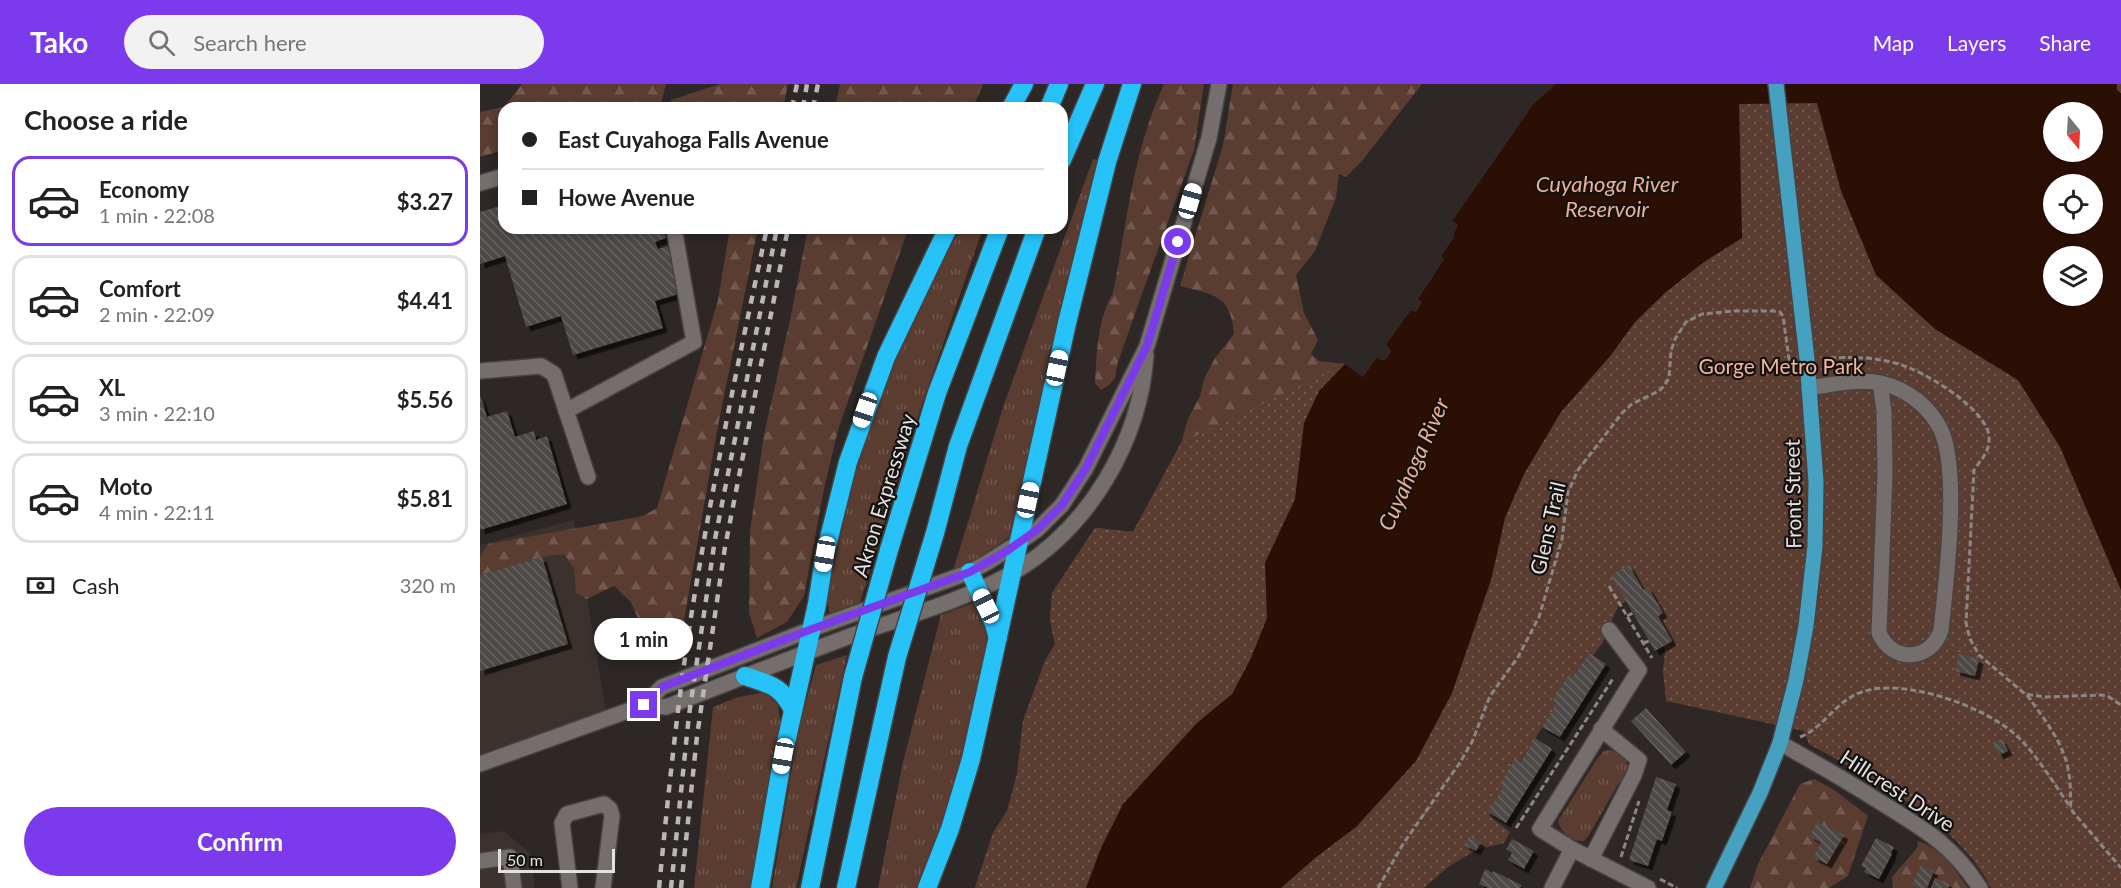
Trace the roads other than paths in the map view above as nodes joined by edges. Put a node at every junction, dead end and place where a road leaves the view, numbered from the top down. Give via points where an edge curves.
1 (1024, 84) edge
2 (1059, 84) edge
3 (1095, 84) edge
4 (1132, 84) edge
5 (1220, 84) edge
6 (1776, 84) edge
7 (1014, 102) edge
8 (1052, 102) edge
9 (1068, 146) edge
10 (498, 178) edge
11 (480, 183) edge
12 (675, 234) edge
13 (945, 234) edge
14 (998, 234) edge
15 (1035, 234) edge
16 (1147, 346) junction
17 (480, 371) edge
18 (1880, 383) junction
19 (1809, 388) junction
20 (566, 411) junction
21 (588, 477) dead end
22 (1012, 547) junction
23 (970, 572) junction
24 (1014, 572) junction
25 (978, 590) junction
26 (812, 629) junction
27 (1609, 630) dead end
28 (998, 638) junction
29 (807, 652) junction
30 (745, 676) junction
31 (644, 705) junction
32 (793, 710) junction
33 (1601, 729) junction
34 (1780, 743) junction
35 (480, 764) edge
36 (1572, 849) junction
37 (1591, 859) junction
38 (480, 861) edge
39 (1653, 883) edge
40 (514, 888) edge
41 (570, 888) edge
42 (603, 888) edge
43 (760, 888) edge
44 (810, 888) edge
45 (846, 888) edge
46 (927, 888) edge
47 (1552, 888) edge
48 (1714, 888) edge
49 (1980, 888) edge

1 - 7 highway
2 - 8 highway
3 - 9 highway
4 - 22 highway via 1107,162
5 - 16 street via 1209,138
6 - 19 main road, Front Street
10 - 11 street
12 - 20 street via 694,342
13 - 26 highway via 886,357 848,462 825,554
14 - 44 highway, Akron Expressway, bridge via 937,393 852,677
15 - 45 highway, bridge via 958,446 897,657
16 - 22 street via 1086,468 1062,505
16 - 24 street via 1144,383 1131,431 1108,476 1051,546
17 - 20 street via 541,366 554,374
18 - 18 street via 1905,392 1926,408 1941,430 1948,456 1949,519 1941,630 1934,644 1916,654 1895,652 1879,633 1885,474
18 - 19 street
19 - 34 main road, Front Street via 1816,483 1815,546 1806,626
20 - 21 street
22 - 23 street
22 - 24 highway
23 - 25 highway
23 - 26 street
24 - 25 street
24 - 28 highway
25 - 28 highway
25 - 29 street
26 - 29 highway
26 - 31 street via 662,687
27 - 33 street via 1639,670
28 - 46 highway via 971,759
29 - 30 street
29 - 32 highway
30 - 31 street via 666,707
30 - 32 highway via 777,687
31 - 35 street
32 - 43 highway
33 - 36 street via 1540,829
33 - 37 street via 1639,760
34 - 48 main road, Front Street
34 - 49 street, Hillcrest Drive via 1927,830 1949,848
36 - 37 street
36 - 47 street
37 - 39 street
38 - 40 street via 510,857
41 - 42 street via 563,818 604,804 612,816

